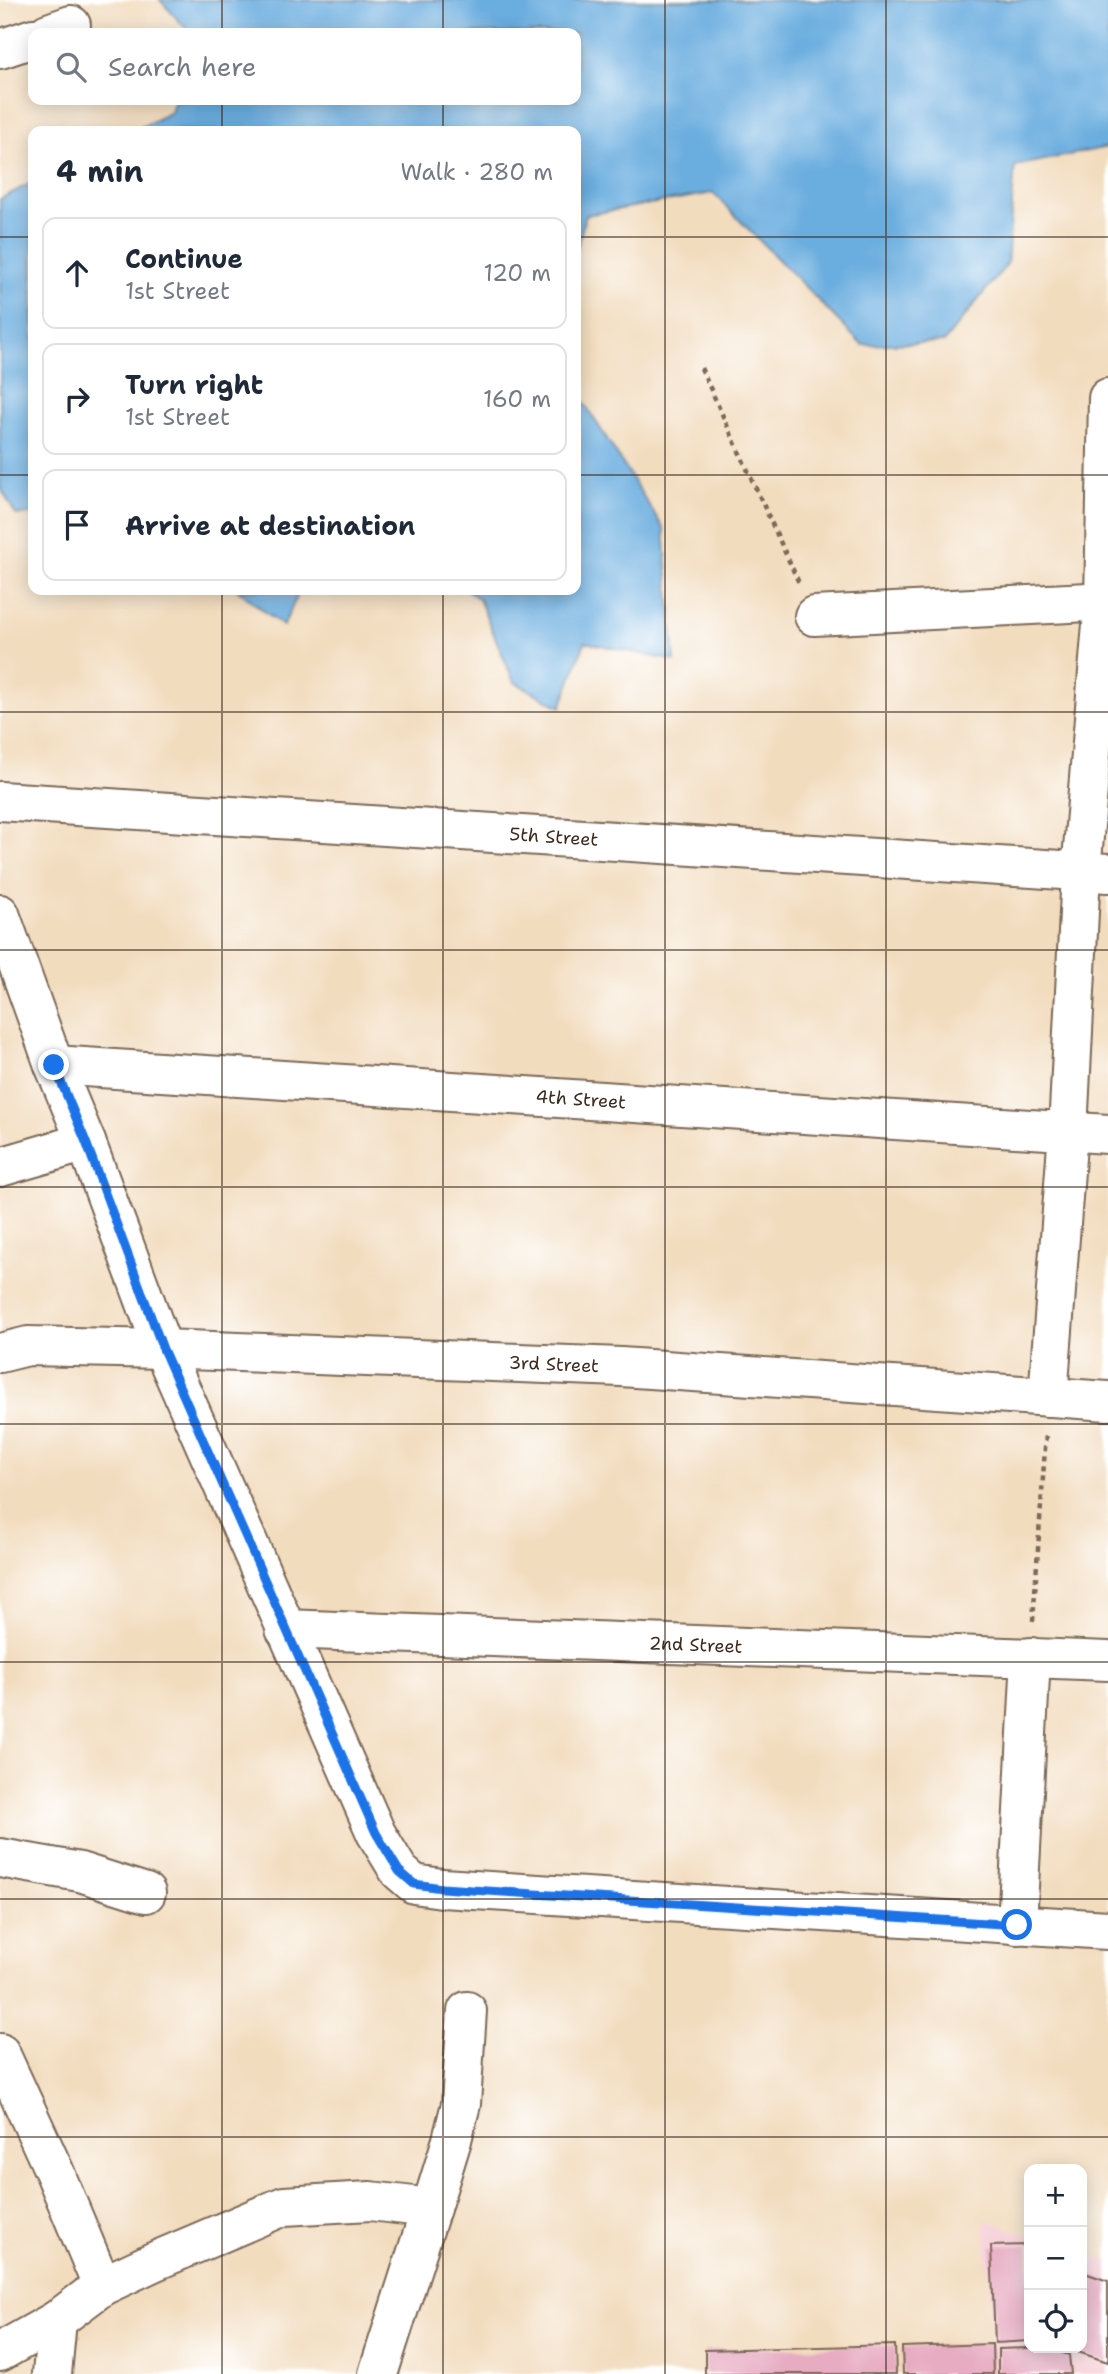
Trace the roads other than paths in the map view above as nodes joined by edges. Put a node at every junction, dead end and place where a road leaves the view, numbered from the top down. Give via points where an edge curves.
1 (28, 40) edge
2 (0, 50) edge
3 (1108, 398) edge
4 (1106, 601) edge
5 (814, 616) road end
6 (0, 801) edge
7 (1095, 873) edge
8 (0, 914) edge
9 (54, 1065) junction
10 (1068, 1131) junction
11 (1108, 1134) edge
12 (86, 1142) junction
13 (0, 1167) edge
14 (163, 1349) junction
15 (0, 1353) edge
16 (1048, 1396) junction
17 (1108, 1401) edge
18 (285, 1629) junction
19 (1031, 1657) junction
20 (1108, 1661) edge
21 (0, 1858) edge
22 (146, 1893) dead end
23 (1017, 1925) junction
24 (1108, 1930) edge
25 (467, 2011) dead end
26 (0, 2053) edge
27 (431, 2208) junction
28 (102, 2286) junction
29 (57, 2320) junction
30 (0, 2352) edge
31 (52, 2374) edge
32 (378, 2374) edge

1 - 2 street
3 - 4 street
4 - 5 street
4 - 7 street
6 - 7 street, 5th Street
7 - 10 street
8 - 9 street
9 - 10 street, 4th Street
9 - 12 street
10 - 11 street, 4th Street
10 - 16 street
12 - 13 street
12 - 14 street
14 - 15 street, 3rd Street via 28,1346
14 - 16 street, 3rd Street via 621,1367
14 - 18 street
16 - 17 street, 3rd Street
18 - 19 street, 2nd Street
18 - 23 street via 376,1833 399,1871 414,1884
19 - 20 street, 2nd Street
19 - 23 street
21 - 22 street via 80,1872
23 - 24 street
25 - 27 street via 461,2104
26 - 28 street
27 - 28 street via 370,2201 284,2206
27 - 32 street
28 - 29 street
29 - 30 street
29 - 31 street

